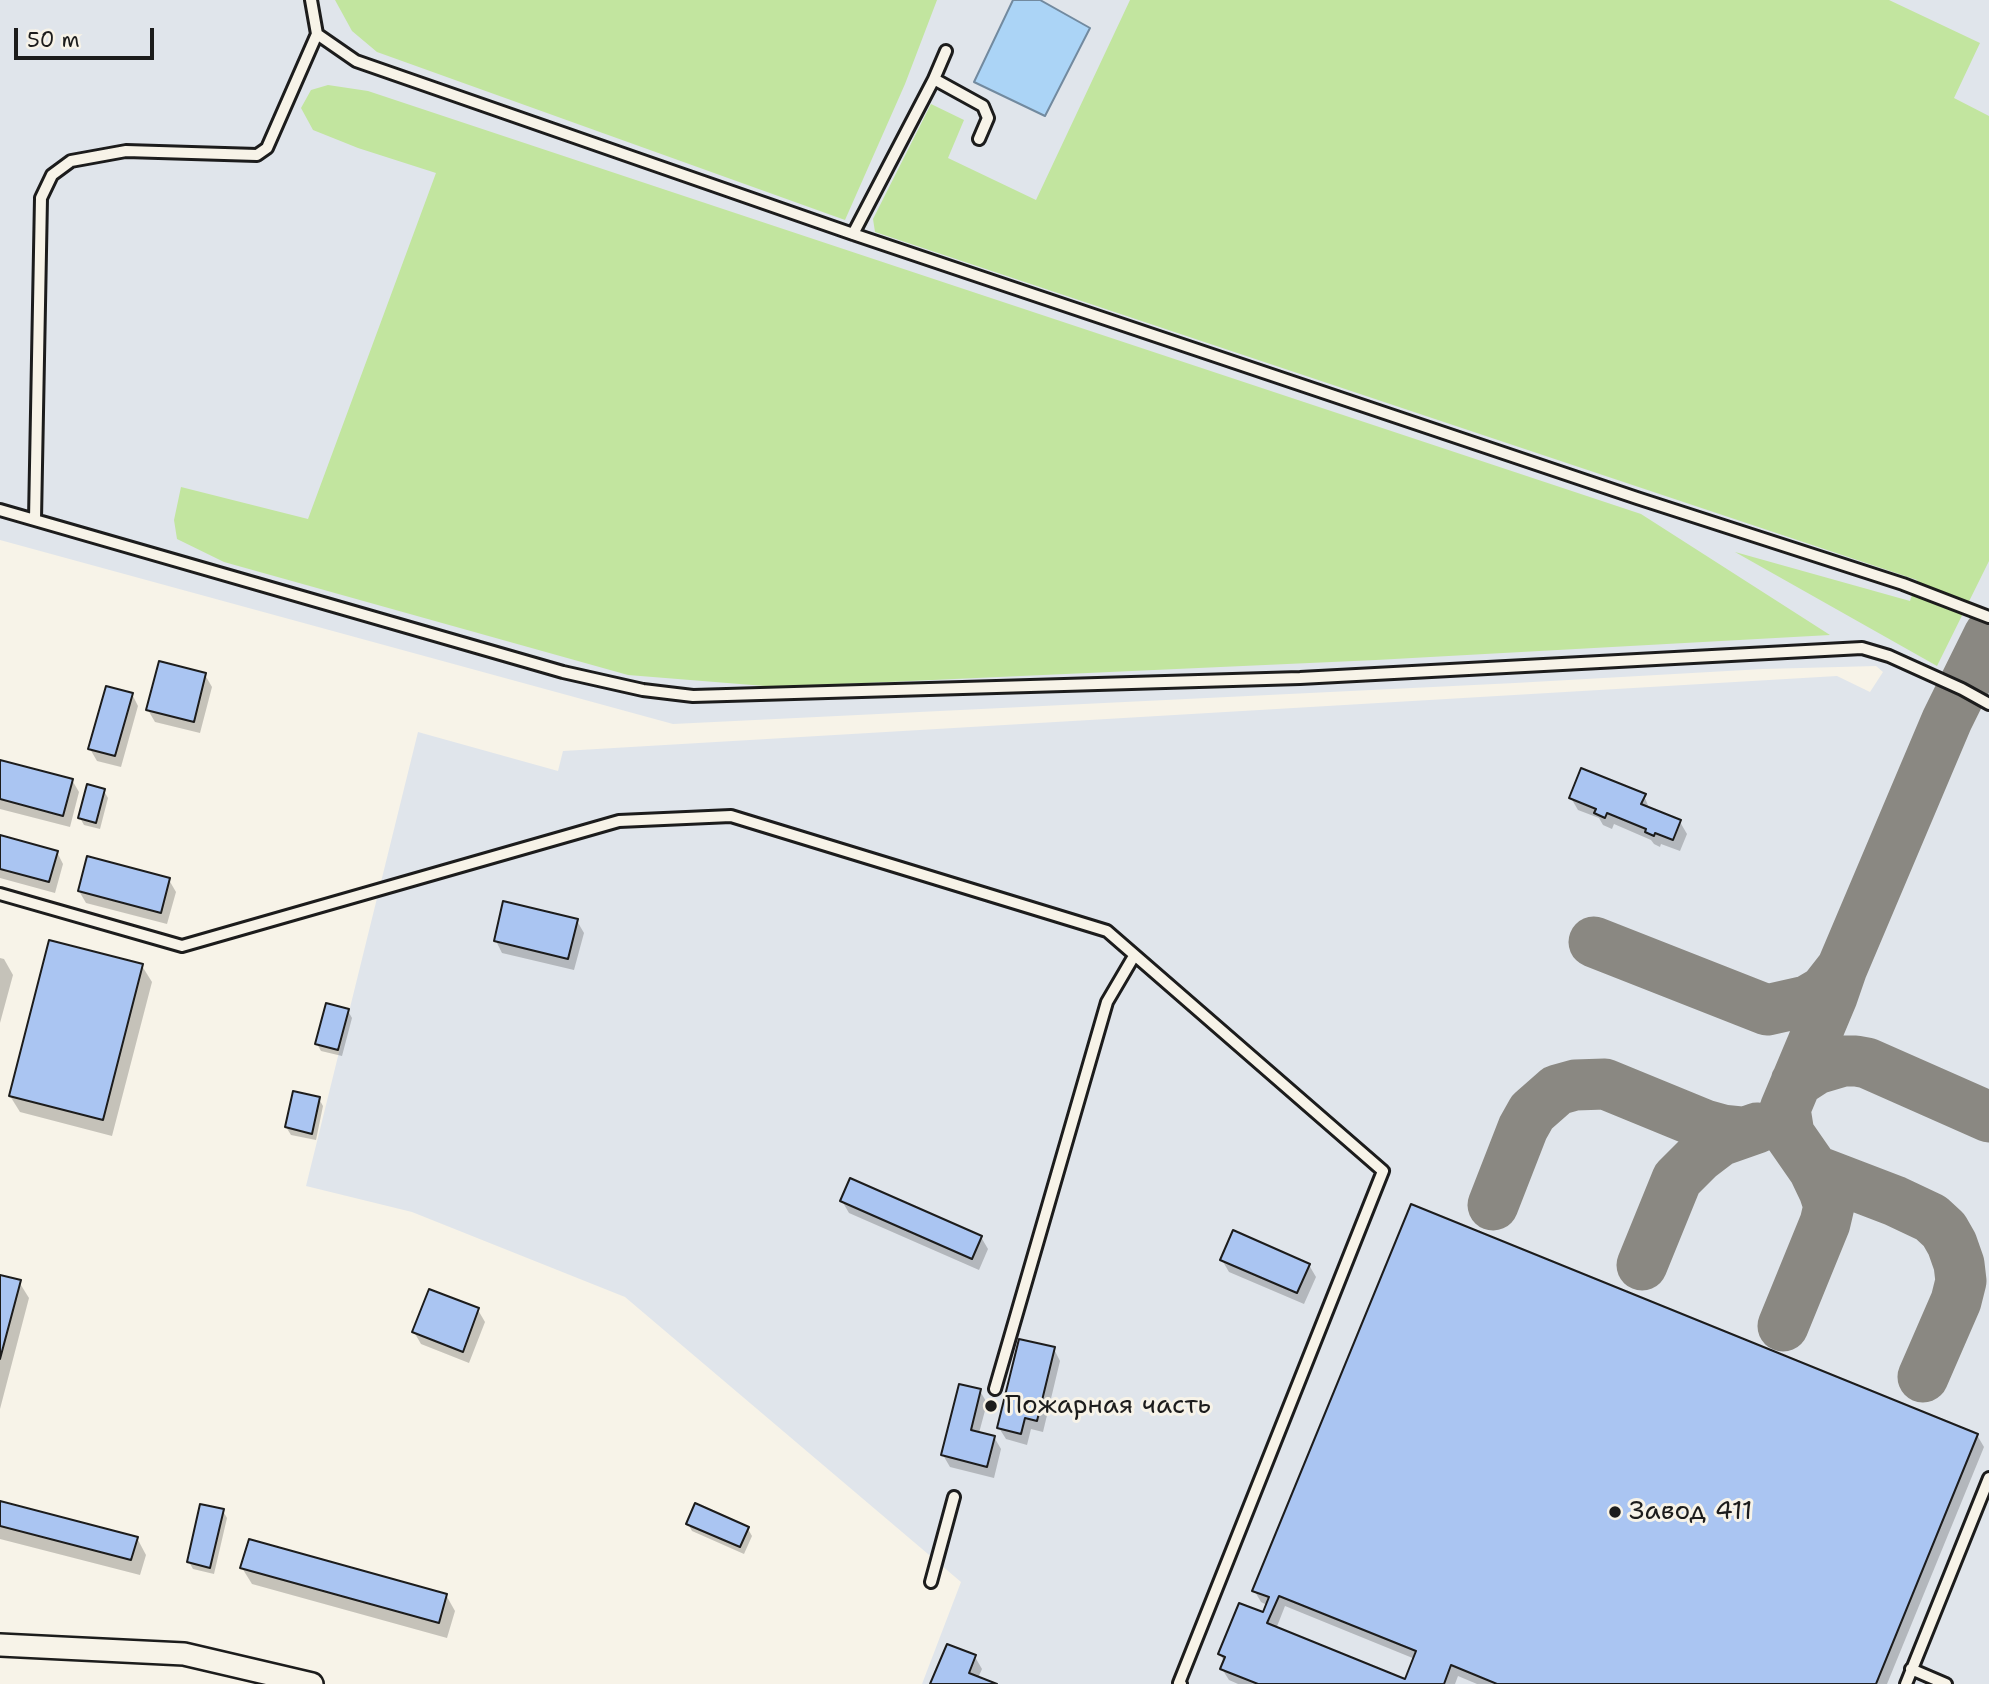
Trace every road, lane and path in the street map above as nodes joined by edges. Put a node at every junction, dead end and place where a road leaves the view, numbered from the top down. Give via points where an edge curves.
1 (311, 0) edge
2 (317, 33) junction
3 (946, 51) dead end
4 (934, 79) junction
5 (979, 139) dead end
6 (853, 234) junction
7 (0, 510) edge
8 (35, 519) junction
9 (1989, 617) edge
10 (1989, 704) edge
11 (0, 894) edge
12 (1134, 956) junction
13 (995, 1390) dead end
14 (1989, 1478) edge
15 (954, 1497) dead end
16 (931, 1582) dead end
17 (0, 1645) edge
18 (1911, 1669) junction
19 (313, 1684) edge
20 (1181, 1684) edge
21 (1906, 1684) edge
22 (1946, 1684) edge

1 - 2 lane
2 - 6 lane via 356,61
2 - 8 lane via 267,148 257,155 126,151 71,161 52,175 41,198
3 - 4 lane
4 - 5 lane via 983,106 988,118
4 - 6 lane
6 - 9 lane via 1903,584
7 - 8 lane
8 - 10 lane via 563,672 693,696 1300,678 1862,648 1889,656
11 - 12 lane via 182,946 619,821 731,816 1107,931
12 - 13 lane via 1107,1002
12 - 20 lane via 1382,1171
14 - 18 lane
15 - 16 lane
17 - 19 street via 184,1654
18 - 21 lane
18 - 22 lane

